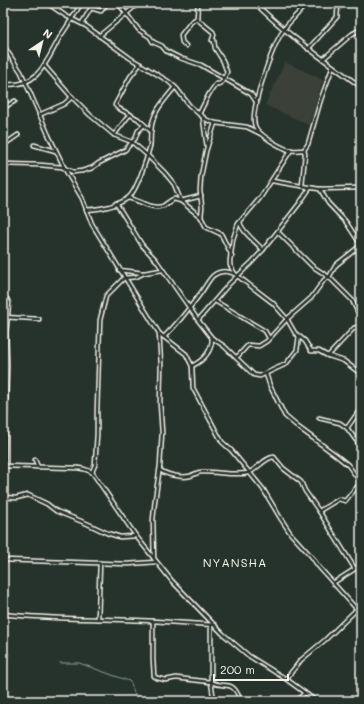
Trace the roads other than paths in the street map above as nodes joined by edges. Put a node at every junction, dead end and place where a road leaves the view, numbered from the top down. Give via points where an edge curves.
1 (46, 3) edge
2 (60, 3) edge
3 (81, 3) edge
4 (107, 3) edge
5 (118, 3) edge
6 (139, 3) edge
7 (198, 3) edge
8 (255, 3) edge
9 (306, 3) edge
10 (338, 3) edge
11 (58, 10) junction
12 (126, 13) junction
13 (72, 18) junction
14 (197, 19) junction
15 (82, 24) junction
16 (361, 28) edge
17 (284, 29) junction
18 (99, 36) junction
19 (3, 45) edge
20 (186, 46) dead end
21 (308, 49) junction
22 (324, 59) junction
23 (140, 64) junction
24 (44, 65) junction
25 (333, 66) junction
26 (224, 78) junction
27 (25, 81) junction
28 (3, 84) edge
29 (175, 87) junction
30 (361, 87) edge
31 (72, 97) junction
32 (15, 101) dead end
33 (257, 103) junction
34 (3, 108) edge
35 (130, 114) junction
36 (199, 114) junction
37 (39, 115) junction
38 (203, 118) junction
39 (215, 124) junction
40 (144, 125) junction
41 (151, 131) junction
42 (18, 135) dead end
43 (114, 135) junction
44 (262, 135) junction
45 (3, 142) edge
46 (132, 142) junction
47 (34, 145) dead end
48 (207, 148) junction
49 (291, 150) junction
50 (304, 150) junction
51 (56, 151) junction
52 (147, 155) junction
53 (3, 164) edge
54 (66, 169) junction
55 (272, 181) junction
56 (302, 186) junction
57 (310, 188) junction
58 (361, 188) edge
59 (320, 189) junction
60 (201, 196) junction
61 (128, 198) junction
62 (182, 201) junction
63 (116, 204) junction
64 (86, 210) junction
65 (201, 216) junction
66 (240, 222) junction
67 (278, 232) junction
68 (361, 245) edge
69 (263, 250) junction
70 (232, 256) junction
71 (119, 270) junction
72 (162, 270) junction
73 (144, 273) junction
74 (234, 275) junction
75 (329, 277) junction
76 (124, 278) junction
77 (231, 282) junction
78 (3, 298) edge
79 (215, 301) junction
80 (190, 307) junction
81 (3, 317) edge
82 (8, 317) junction
83 (39, 319) dead end
84 (287, 319) junction
85 (361, 319) edge
86 (198, 320) junction
87 (361, 326) edge
88 (159, 333) junction
89 (299, 336) junction
90 (164, 337) junction
91 (212, 338) junction
92 (269, 338) junction
93 (328, 356) junction
94 (236, 357) junction
95 (192, 366) junction
96 (266, 374) junction
97 (361, 374) edge
98 (361, 408) edge
99 (319, 418) dead end
100 (347, 428) junction
101 (361, 447) edge
102 (35, 460) dead end
103 (3, 466) edge
104 (38, 467) junction
105 (160, 470) junction
106 (92, 472) junction
107 (249, 472) junction
108 (361, 482) edge
109 (3, 497) edge
110 (319, 511) junction
111 (136, 536) junction
112 (154, 559) junction
113 (3, 560) edge
114 (157, 562) junction
115 (100, 563) junction
116 (361, 565) edge
117 (355, 569) junction
118 (333, 583) junction
119 (357, 609) junction
120 (3, 614) edge
121 (361, 614) edge
122 (98, 619) junction
123 (153, 621) junction
124 (210, 625) junction
125 (215, 626) junction
126 (286, 679) junction
127 (211, 682) junction
128 (305, 693) junction
129 (214, 701) edge
130 (241, 701) edge
131 (296, 701) edge
132 (316, 701) edge

1 - 11 street
2 - 11 street
3 - 13 street
4 - 15 street via 101,12 91,8
5 - 12 street
6 - 12 street
7 - 14 street
8 - 17 street
9 - 17 street
10 - 21 street via 337,16
11 - 13 street
12 - 18 street
12 - 26 street via 139,30 166,51 201,65
13 - 15 street
13 - 24 street
14 - 20 street via 191,22 181,35
14 - 26 street via 213,32 212,40 227,72
15 - 18 street
16 - 22 street
17 - 21 street
17 - 33 street via 272,55
18 - 23 street
19 - 27 street
21 - 22 street
22 - 25 street
23 - 29 street
23 - 35 street via 115,105
24 - 27 street via 39,74
24 - 31 street
25 - 30 street
25 - 50 street
26 - 33 street via 251,94
26 - 36 street via 209,94
27 - 28 street
27 - 37 street
29 - 36 street
29 - 41 street via 153,117
31 - 37 street via 64,104
31 - 43 street
32 - 34 street
33 - 44 street via 254,120
35 - 40 street
35 - 43 street
36 - 38 street
37 - 51 street
38 - 39 street
38 - 48 street
39 - 44 street via 247,127
39 - 48 street
40 - 41 street
40 - 46 street via 138,130
41 - 52 street
42 - 45 street via 8,142
43 - 46 street
44 - 49 street
46 - 52 street
46 - 54 street via 125,150 92,168 75,172
47 - 51 street
48 - 60 street via 201,176
49 - 50 street
49 - 55 street
50 - 56 street
51 - 54 street
52 - 61 street via 135,188
52 - 62 street via 174,184
53 - 54 street
54 - 64 street
55 - 56 street
55 - 66 street
56 - 57 street
57 - 59 street
57 - 67 street
58 - 59 street
59 - 68 street
60 - 62 street
60 - 65 street
61 - 62 street via 155,206 163,206 174,199
61 - 63 street
62 - 65 street
63 - 64 street
63 - 72 street via 142,245
64 - 71 street
65 - 70 street via 206,227 221,234
66 - 69 street via 245,232
66 - 70 street via 233,239
67 - 69 street
67 - 75 street via 312,266
68 - 75 street via 336,265
69 - 74 street
70 - 74 street via 230,265
71 - 73 street
71 - 76 street
72 - 73 street
72 - 80 street
73 - 76 street
74 - 77 street
74 - 77 street
74 - 80 street via 222,272 214,274
74 - 84 street via 266,297
75 - 84 street via 311,298
75 - 85 street via 352,300
76 - 88 street
76 - 106 street via 106,296 100,320 97,434 95,465
77 - 79 street
78 - 82 street via 9,303
79 - 86 street
79 - 92 street via 265,331
80 - 86 street
80 - 90 street
81 - 82 street
82 - 83 street
82 - 103 street
84 - 89 street
84 - 92 street
86 - 91 street
87 - 93 street via 354,328
88 - 90 street
88 - 105 street via 162,432
89 - 93 street via 311,351 319,351
89 - 96 street via 297,350 286,364
90 - 95 street via 183,351
91 - 94 street
91 - 95 street via 208,354
92 - 94 street via 259,346 248,345
93 - 97 street via 344,360
94 - 96 street via 254,375
95 - 107 street via 193,388 212,425 222,442
96 - 108 street via 285,416 348,465
98 - 100 street
99 - 100 street via 340,423
100 - 101 street
102 - 104 street
103 - 104 street
104 - 106 street via 84,469
105 - 107 street via 174,476 202,472
105 - 112 street via 154,500
106 - 111 street
107 - 110 street via 274,457 301,482
107 - 118 street via 263,489 291,534
108 - 110 street via 345,501 339,499
109 - 111 street via 16,498 28,495 56,511 107,533 120,537
110 - 117 street
111 - 112 street
112 - 114 street
113 - 115 street
114 - 115 street
114 - 125 street
115 - 122 street
116 - 117 street
117 - 118 street
118 - 119 street
119 - 121 street
119 - 126 street via 301,660
120 - 122 street
122 - 123 street
123 - 124 street
123 - 127 street via 154,676 166,680 176,678
124 - 125 street
124 - 127 street
125 - 126 street via 249,656
126 - 128 street
127 - 129 street
127 - 130 street via 232,687
128 - 131 street
128 - 132 street

